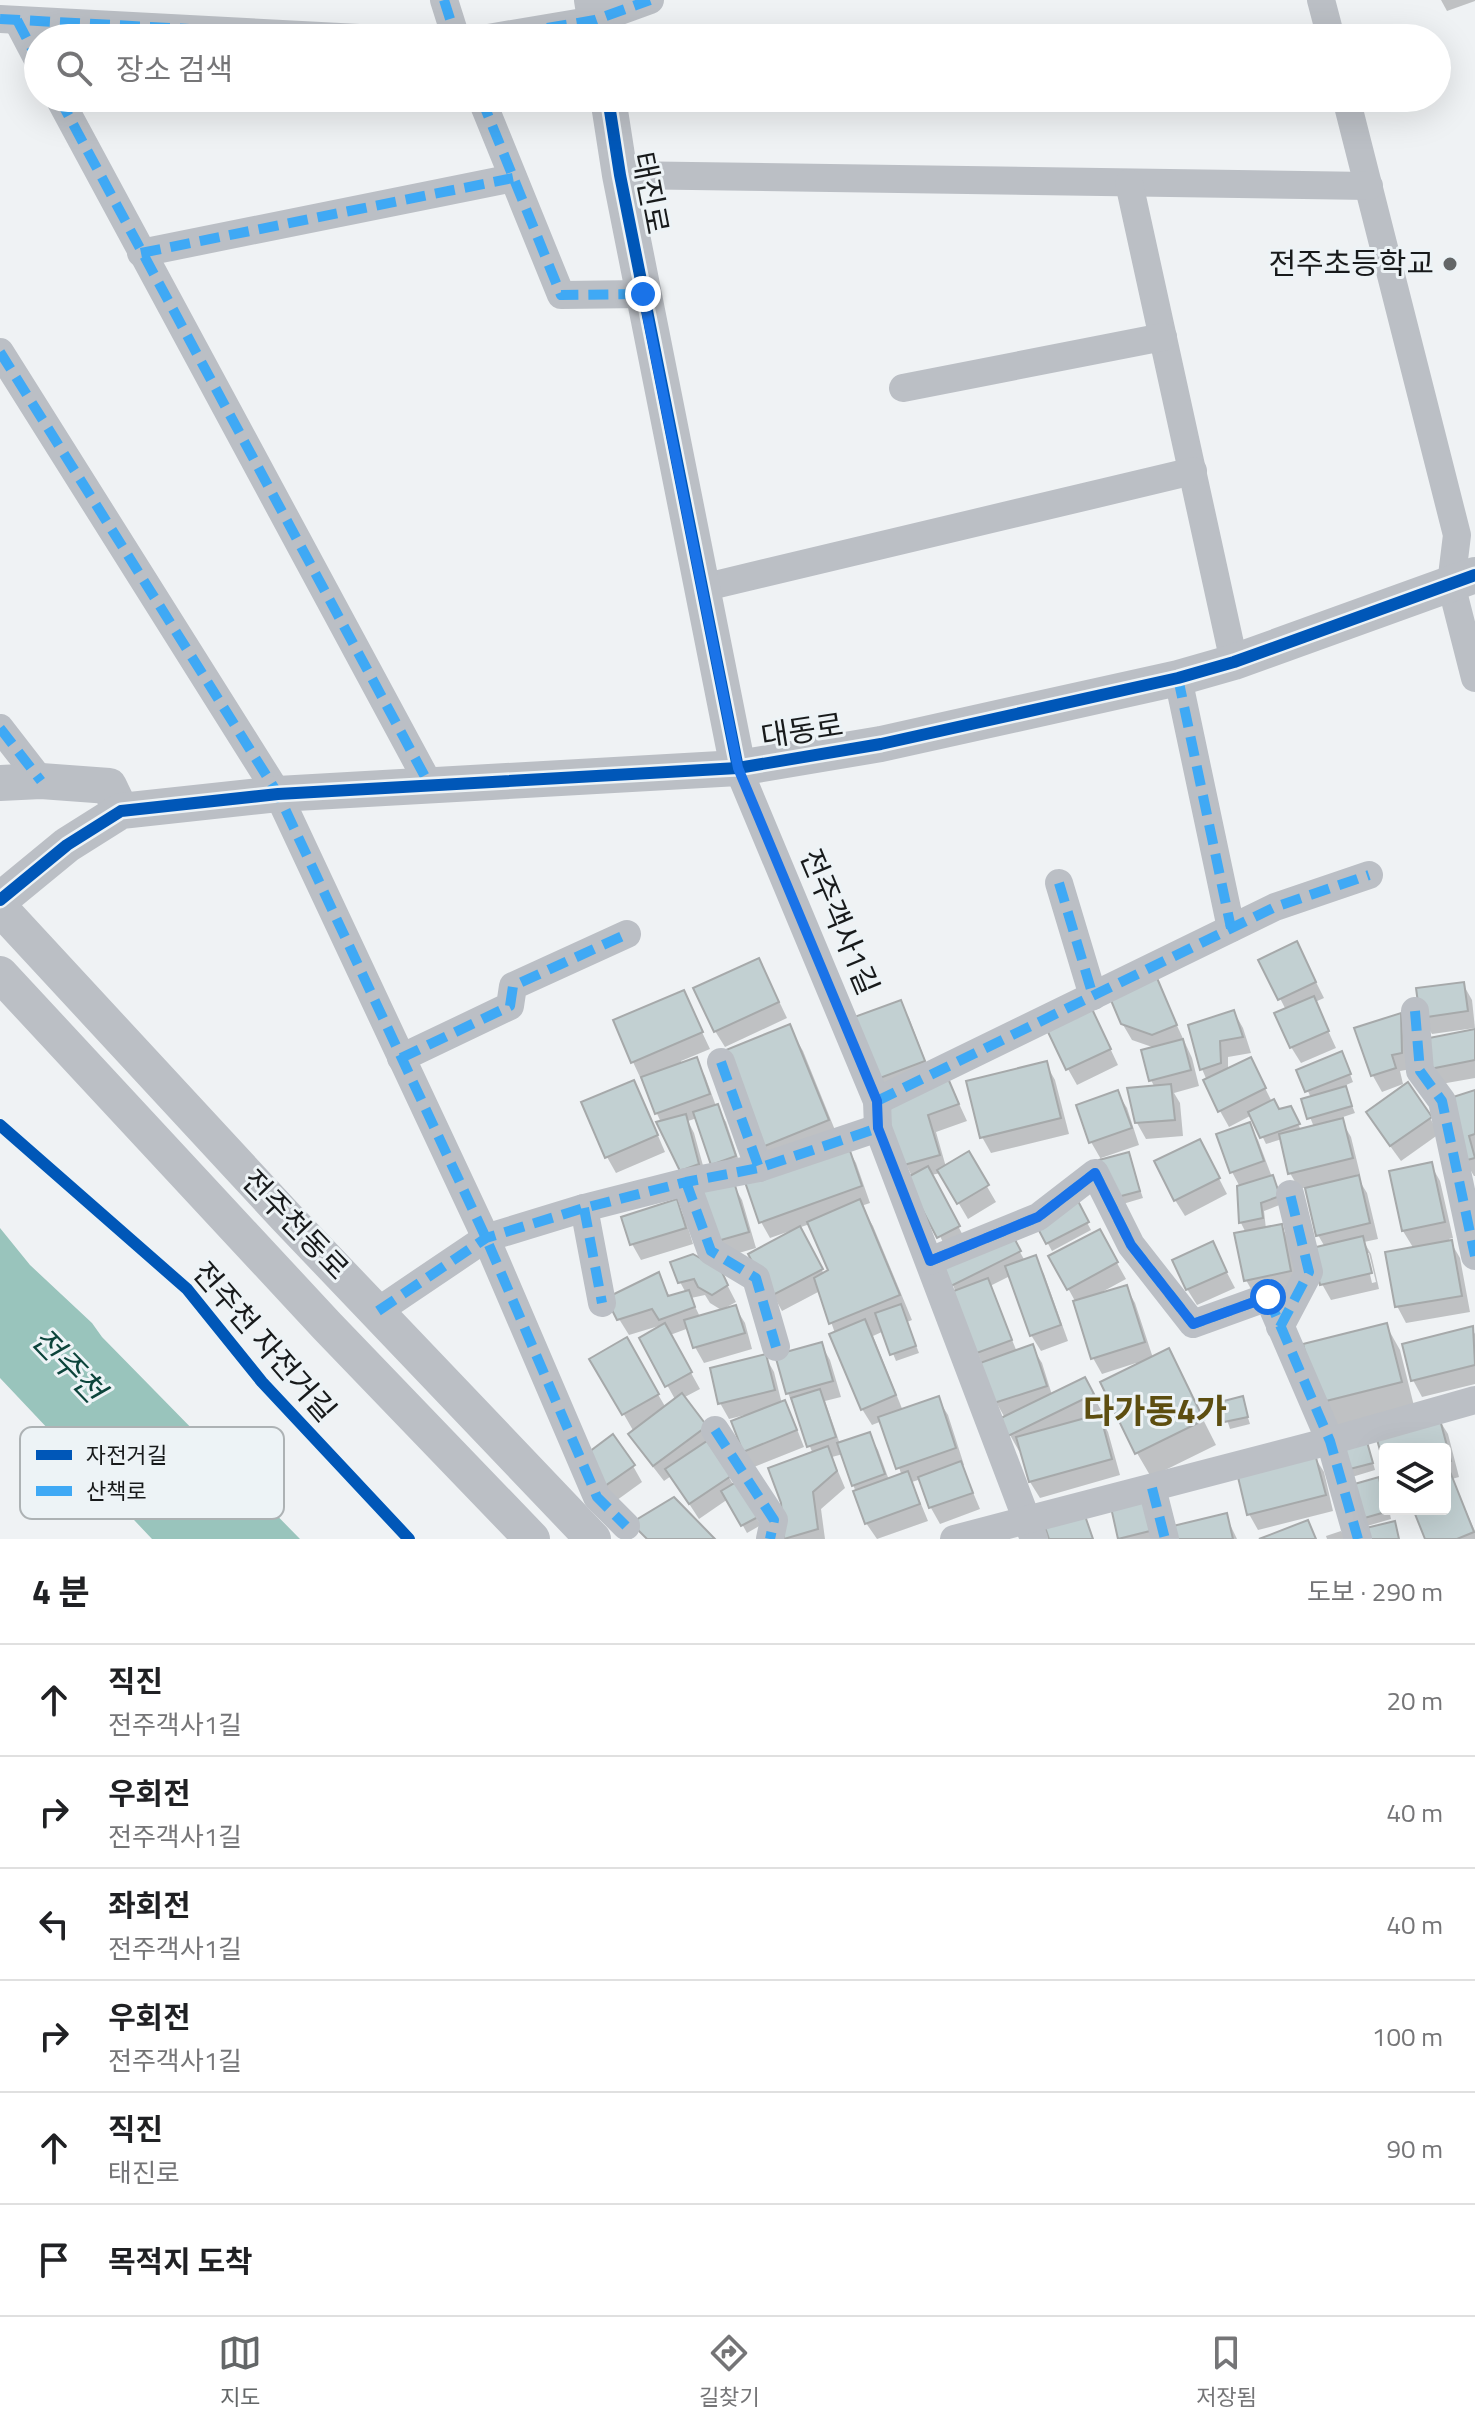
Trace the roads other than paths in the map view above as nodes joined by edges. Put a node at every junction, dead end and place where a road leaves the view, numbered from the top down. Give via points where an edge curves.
1 (444, 0) edge
2 (650, 0) edge
3 (1321, 0) edge
4 (595, 19) edge
5 (8, 20) edge
6 (86, 24) edge
7 (452, 24) edge
8 (567, 24) edge
9 (1327, 24) edge
10 (24, 41) edge
11 (66, 112) edge
12 (487, 112) edge
13 (610, 112) edge
14 (1350, 112) edge
15 (620, 175) junction
16 (513, 178) junction
17 (1129, 183) junction
18 (1369, 186) junction
19 (141, 253) junction
20 (643, 294) junction
21 (1163, 337) junction
22 (0, 352) edge
23 (903, 388) dead end
24 (1193, 471) junction
25 (1463, 579) edge
26 (702, 588) junction
27 (1234, 662) junction
28 (1178, 678) junction
29 (1475, 678) edge
30 (0, 728) edge
31 (738, 768) junction
32 (41, 781) junction
33 (0, 783) edge
34 (430, 786) junction
35 (278, 794) junction
36 (121, 811) junction
37 (1369, 875) dead end
38 (1059, 883) dead end
39 (0, 900) edge
40 (0, 908) edge
41 (1231, 928) junction
42 (627, 934) dead end
43 (0, 974) edge
44 (1093, 996) junction
45 (1415, 1011) dead end
46 (401, 1058) junction
47 (721, 1062) dead end
48 (877, 1115) junction
49 (759, 1168) junction
50 (686, 1182) junction
51 (1290, 1194) dead end
52 (584, 1208) junction
53 (486, 1238) junction
54 (1475, 1256) edge
55 (930, 1261) junction
56 (602, 1303) dead end
57 (378, 1311) junction
58 (1280, 1327) junction
59 (776, 1347) dead end
60 (1475, 1400) edge
61 (715, 1430) dead end
62 (1330, 1441) junction
63 (1152, 1488) junction
64 (1030, 1530) edge
65 (609, 1533) edge
66 (532, 1539) edge
67 (770, 1539) edge
68 (954, 1539) edge
69 (1165, 1539) edge
70 (1358, 1539) edge

1 - 7 street
2 - 4 street
3 - 9 street
4 - 8 street
5 - 6 street
5 - 10 street
11 - 19 street
12 - 16 street
13 - 15 street, 태진로
14 - 18 street
15 - 17 street
15 - 20 street, 태진로
16 - 19 street
16 - 20 street via 561,295
17 - 18 street
17 - 21 street
18 - 25 street via 1457,535
19 - 34 street
20 - 26 street, 태진로
21 - 23 street
21 - 24 street
22 - 35 street
24 - 26 street
24 - 27 street
25 - 27 street, 대동로
25 - 29 street
26 - 31 street, 태진로
27 - 28 street, 대동로
28 - 31 street, 대동로 via 881,744
28 - 41 street
30 - 32 street
31 - 34 street, 대동로
31 - 48 street, 전주객사1길
32 - 33 street
32 - 36 street via 109,786
34 - 35 street, 대동로
35 - 36 street, 대동로
35 - 46 street
36 - 39 street, 대동로 via 67,845
37 - 41 street
38 - 44 street
40 - 57 street, 전주천동로
41 - 44 street
42 - 46 street via 513,986 510,1006
43 - 66 street, 전주천동로
44 - 48 street
45 - 54 street via 1420,1071 1442,1101
46 - 53 street
47 - 49 street
48 - 49 street
48 - 55 street, 전주객사1길
49 - 50 street
50 - 52 street
50 - 59 street via 711,1251 756,1278
51 - 58 street via 1309,1272
52 - 53 street
52 - 56 street
53 - 57 street
53 - 65 street
55 - 58 street via 1038,1217 1095,1173 1131,1245 1193,1324 1268,1297
55 - 64 street, 전주객사1길
57 - 65 street, 전주천동로
58 - 62 street
60 - 62 street
61 - 67 street via 774,1520
62 - 63 street
62 - 70 street
63 - 64 street
63 - 69 street
64 - 68 street

